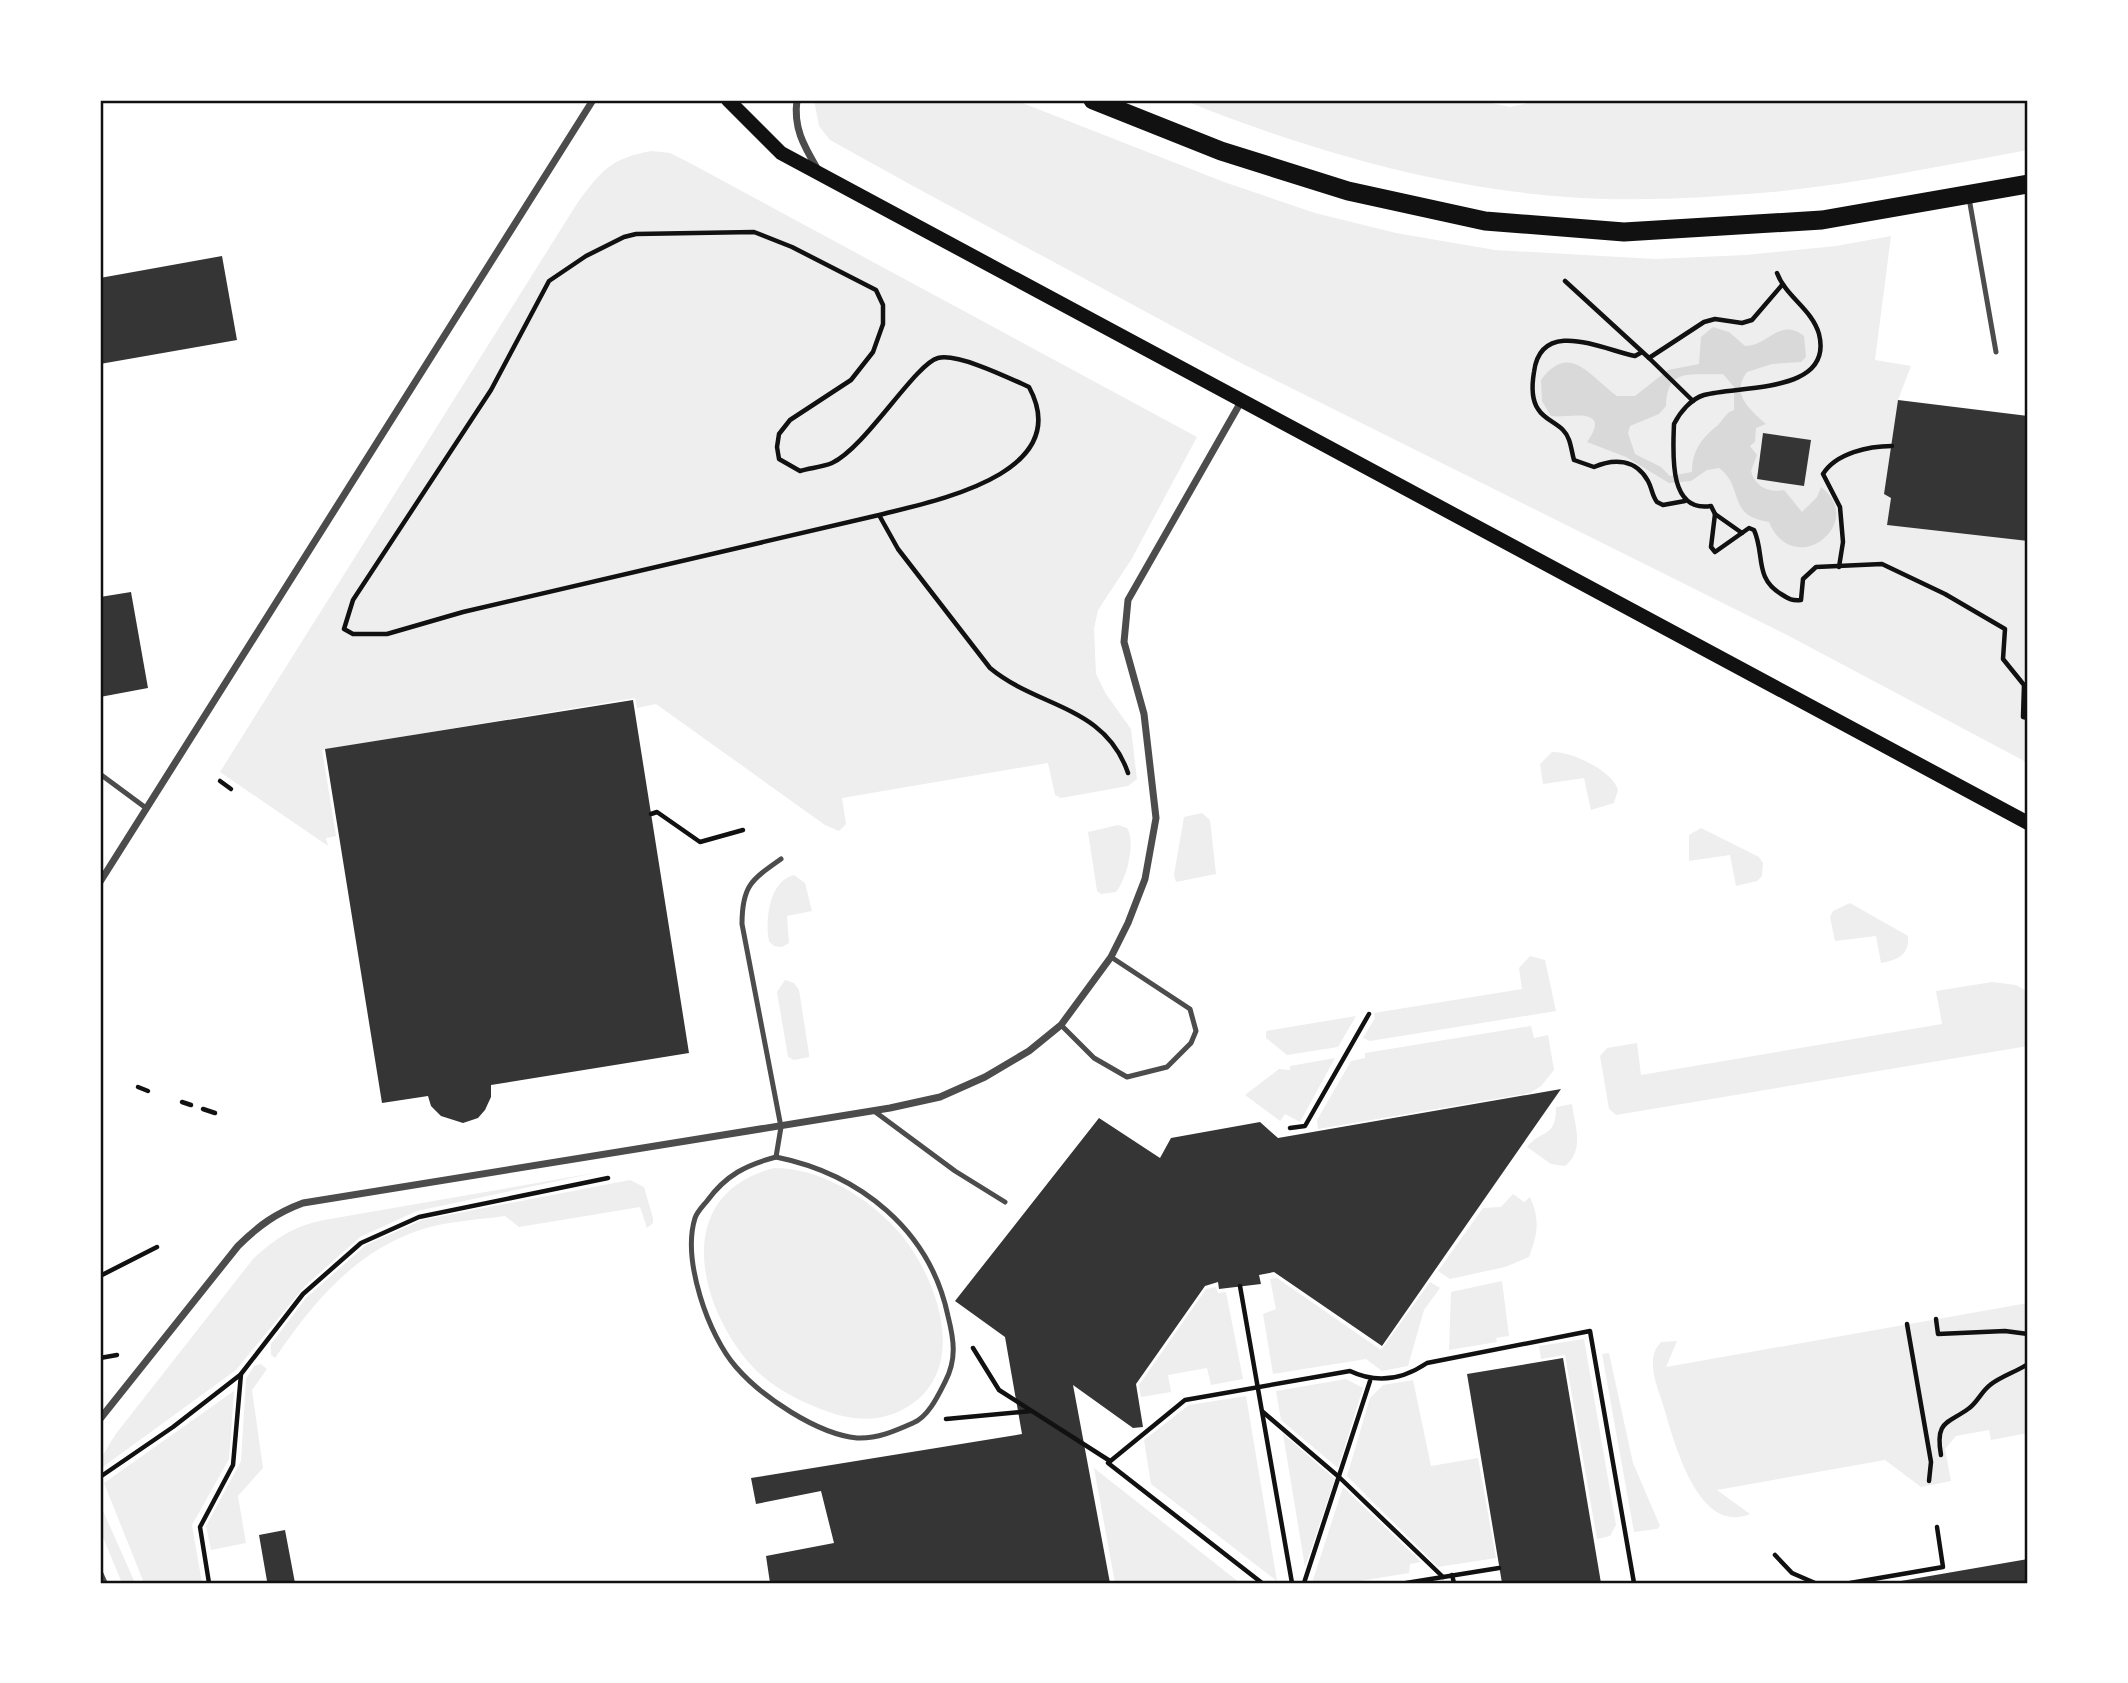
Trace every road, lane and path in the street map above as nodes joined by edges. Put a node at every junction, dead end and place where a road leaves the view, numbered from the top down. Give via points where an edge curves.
1 (593, 100) edge
2 (728, 100) edge
3 (797, 100) edge
4 (1093, 100) edge
5 (820, 174) junction
6 (2028, 184) edge
7 (1969, 195) junction
8 (1777, 273) dead end
9 (1564, 281) dead end
10 (1782, 285) junction
11 (1642, 352) junction
12 (1996, 352) dead end
13 (1648, 358) junction
14 (1242, 399) junction
15 (1693, 401) junction
16 (1892, 446) dead end
17 (1685, 501) junction
18 (1715, 514) junction
19 (879, 515) junction
20 (1742, 533) junction
21 (1839, 567) junction
22 (2028, 718) edge
23 (100, 774) edge
24 (220, 781) dead end
25 (231, 789) dead end
26 (1155, 800) junction
27 (146, 808) junction
28 (651, 814) dead end
29 (2028, 823) edge
30 (743, 830) dead end
31 (781, 859) dead end
32 (100, 882) edge
33 (1111, 957) junction
34 (1369, 1014) dead end
35 (1061, 1025) junction
36 (138, 1087) dead end
37 (148, 1091) dead end
38 (182, 1102) dead end
39 (191, 1105) dead end
40 (203, 1109) dead end
41 (874, 1111) junction
42 (215, 1113) dead end
43 (781, 1127) junction
44 (1290, 1128) dead end
45 (776, 1157) junction
46 (621, 1175) dead end
47 (1005, 1202) dead end
48 (157, 1247) dead end
49 (100, 1276) edge
50 (1240, 1286) dead end
51 (1936, 1319) dead end
52 (1907, 1324) dead end
53 (2028, 1334) edge
54 (117, 1355) dead end
55 (100, 1358) edge
56 (2028, 1364) edge
57 (241, 1374) junction
58 (1370, 1381) junction
59 (1258, 1387) junction
60 (999, 1390) dead end
61 (1033, 1411) junction
62 (1262, 1411) junction
63 (100, 1419) edge
64 (917, 1421) junction
65 (1941, 1455) dead end
66 (1110, 1461) junction
67 (100, 1477) edge
68 (1339, 1477) junction
69 (1929, 1481) dead end
70 (1937, 1527) dead end
71 (1775, 1555) dead end
72 (1499, 1568) dead end
73 (100, 1574) edge
74 (1452, 1575) junction
75 (1443, 1577) junction
76 (104, 1583) edge
77 (209, 1583) edge
78 (1262, 1583) edge
79 (1292, 1583) edge
80 (1304, 1583) edge
81 (1406, 1583) edge
82 (1454, 1583) edge
83 (1633, 1583) edge
84 (1815, 1583) edge
85 (1850, 1583) edge

1 - 27 street
2 - 5 main road via 781,153
3 - 5 street via 795,117 801,142
4 - 7 highway via 1221,151 1348,191 1485,221 1624,232 1822,220
5 - 14 main road
6 - 7 highway
7 - 12 lane
8 - 10 path
9 - 11 path
10 - 13 path via 1752,320 1704,322
10 - 15 path via 1813,319 1821,349 1817,365 1805,376
11 - 13 path
11 - 17 path via 1635,356 1590,343 1560,341 1546,348 1535,364 1532,387 1537,408 1563,430 1574,460 1594,467 1612,459 1627,463 1648,481 1657,502
13 - 15 path
14 - 26 street via 1128,600 1124,642 1144,714
14 - 29 main road
15 - 17 path via 1674,424 1678,491
16 - 21 path via 1868,447 1823,474 1840,507 1843,542
17 - 18 path via 1698,508 1711,506
18 - 20 path
18 - 20 path via 1711,547 1715,552
19 - 19 path via 463,612 387,634 353,634 344,629 353,600 491,390 549,281 586,256 636,234 754,232 876,290 883,305 883,324 868,360 851,380 790,420 779,434 779,459 800,471 832,463 845,453 886,414 927,362 953,357 1028,387 1038,409 1037,429 1005,472 946,498
19 - 26 path via 898,549 990,668 1090,720 1113,740 1132,784
20 - 21 path via 1754,530 1767,584 1792,601 1801,600 1800,588 1816,567
21 - 22 path via 1882,564 1901,571 2005,629 2003,659 2024,685 2023,718
23 - 27 lane
24 - 25 path
26 - 33 street via 1145,879
27 - 32 street
28 - 30 path via 657,813 700,842
31 - 43 lane via 755,877 742,897 742,924
33 - 35 street
33 - 35 lane via 1190,1009 1196,1031 1191,1043 1167,1067 1128,1077 1094,1058
34 - 44 path via 1306,1126
35 - 41 street via 985,1077 940,1097
36 - 37 path
38 - 39 path
40 - 42 path
41 - 43 street
41 - 47 lane
43 - 45 lane
43 - 63 street via 303,1203 279,1212 238,1246
45 - 64 lane via 831,1172 857,1186 909,1234 933,1266 955,1346 950,1372
45 - 64 lane via 740,1168 718,1185 695,1217 692,1261 702,1303 717,1334 735,1366 760,1388 831,1433 859,1438 886,1435
46 - 57 path via 419,1217 361,1243 303,1294
48 - 49 path
50 - 59 path
51 - 53 path via 1938,1334
52 - 69 path via 1931,1462
54 - 55 path
56 - 65 path via 1993,1382 1966,1410 1944,1424
57 - 67 path
57 - 77 path via 233,1465 200,1527
58 - 59 path via 1350,1371
58 - 68 path
58 - 83 path via 1412,1373 1427,1363 1590,1331
59 - 62 path
59 - 66 path via 1185,1400
60 - 61 path
61 - 64 path
61 - 66 path
62 - 68 path
62 - 79 path
66 - 78 path
68 - 75 path
68 - 80 path
70 - 85 path via 1943,1567
71 - 84 path via 1792,1573
72 - 74 path
73 - 76 street
74 - 75 path
74 - 82 path
75 - 81 path

